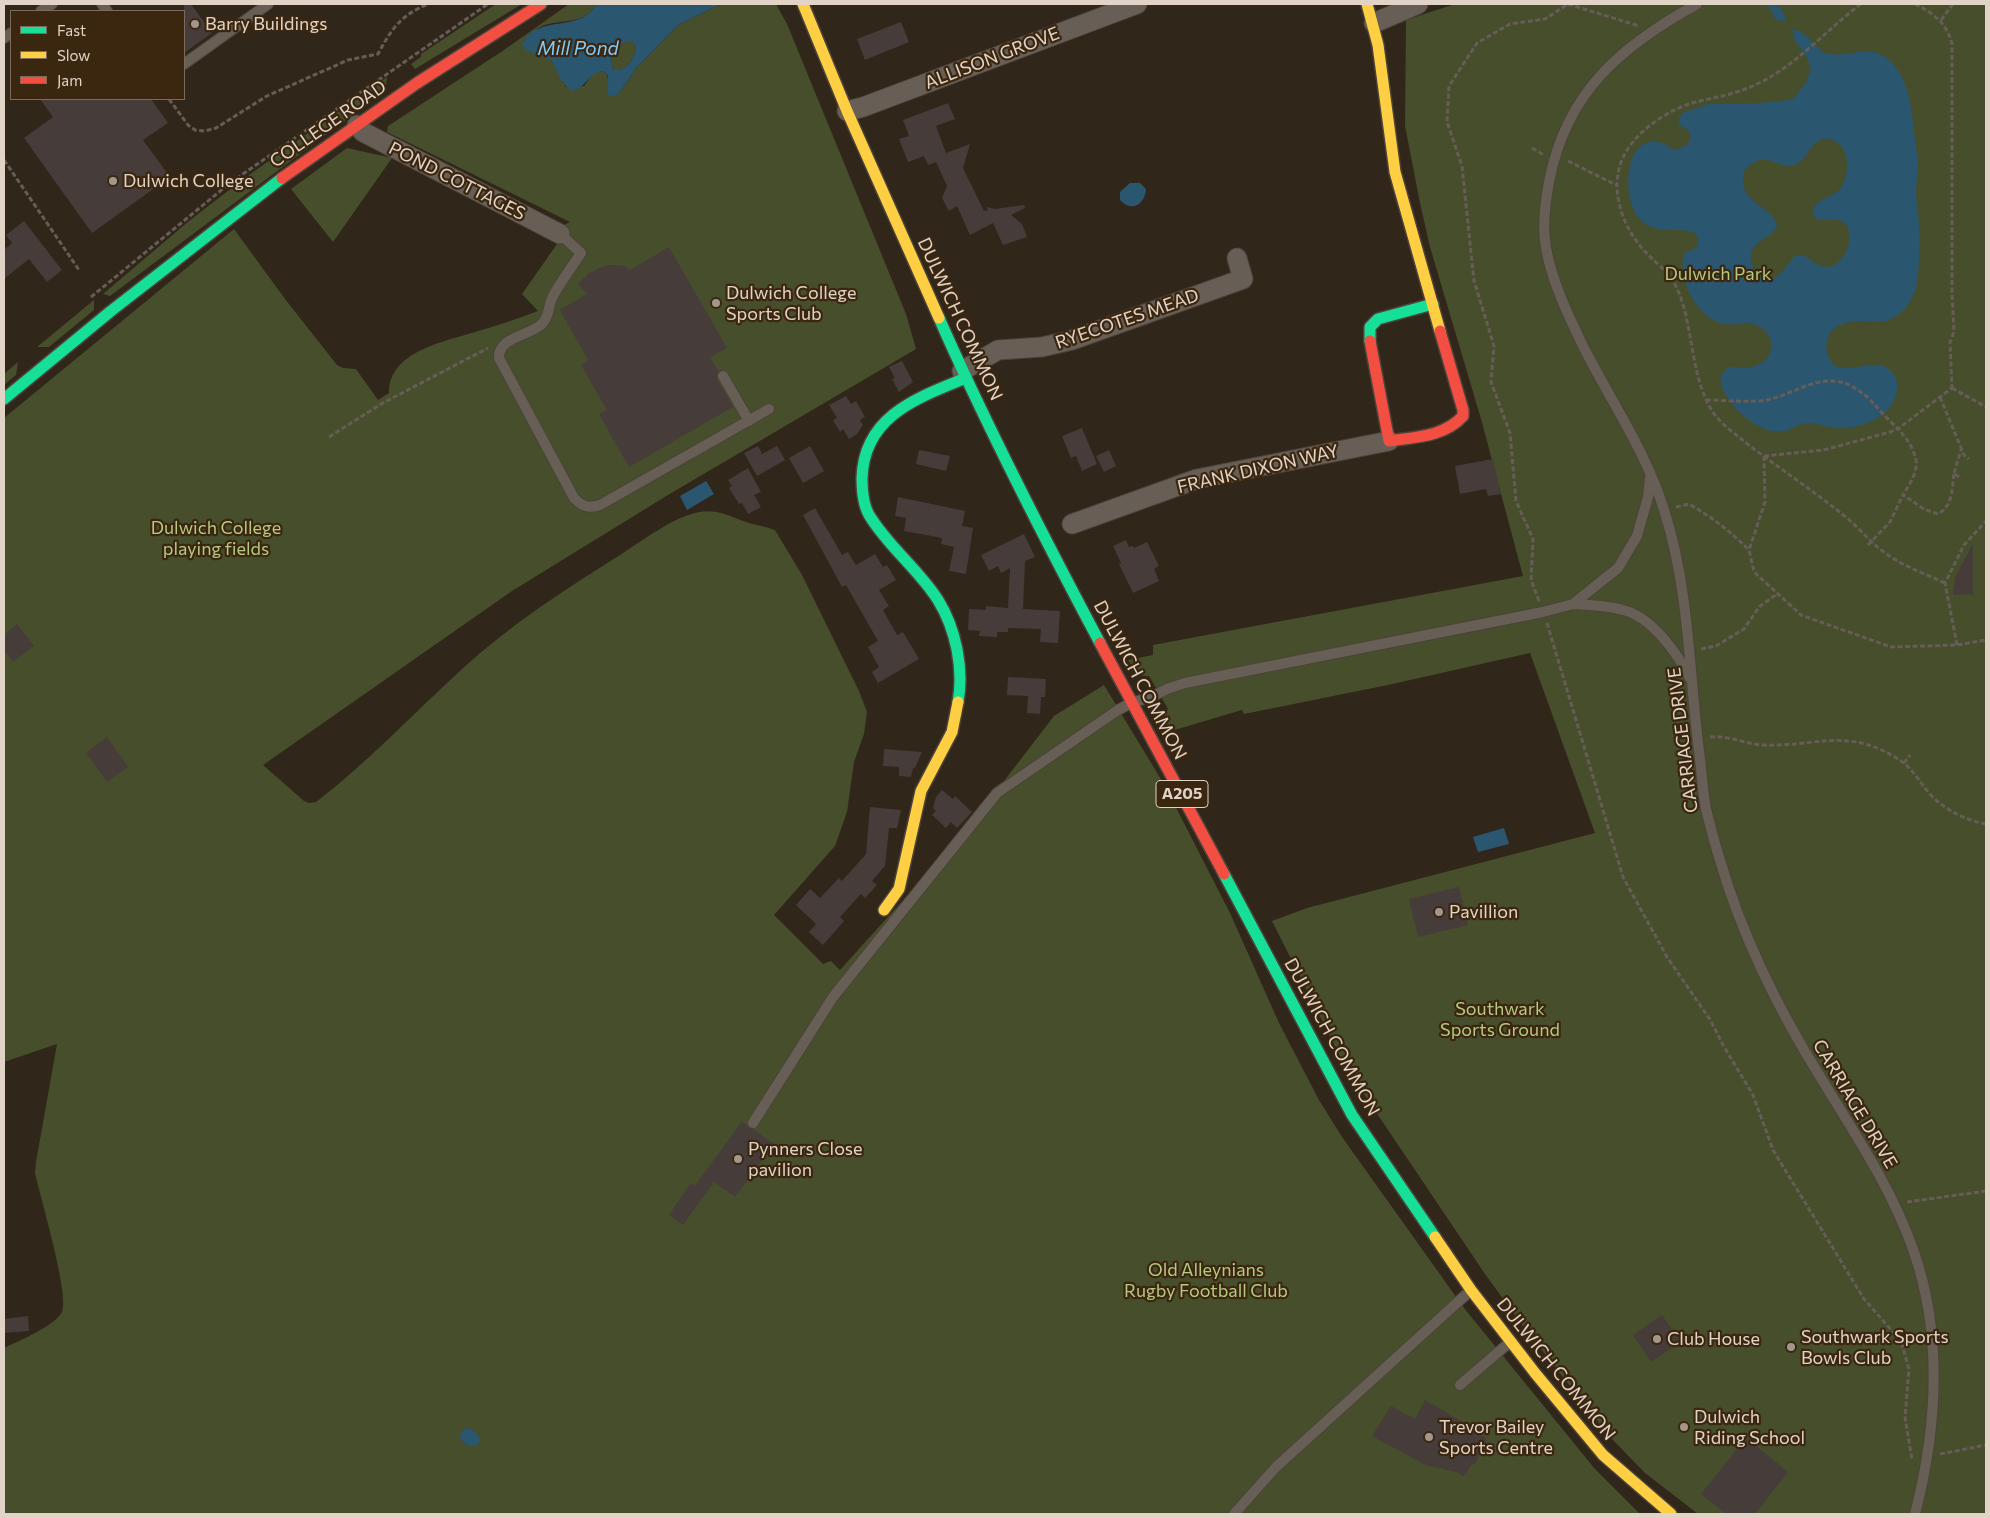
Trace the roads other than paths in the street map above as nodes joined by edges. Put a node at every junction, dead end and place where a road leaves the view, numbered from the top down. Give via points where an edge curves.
1 (268, 4) edge
2 (541, 4) edge
3 (803, 4) edge
4 (1137, 4) edge
5 (1367, 4) edge
6 (1418, 4) edge
7 (1698, 4) edge
8 (1374, 23) junction
9 (185, 63) edge
10 (847, 111) junction
11 (357, 125) junction
12 (560, 234) joint
13 (1237, 258) dead end
14 (1432, 304) junction
15 (964, 374) junction
16 (723, 376) dead end
17 (4, 398) edge
18 (769, 409) dead end
19 (749, 421) junction
20 (1388, 441) junction
21 (1650, 474) junction
22 (1072, 524) dead end
23 (1573, 604) junction
24 (1691, 681) junction
25 (1133, 702) junction
26 (884, 910) dead end
27 (753, 1123) dead end
28 (1471, 1290) junction
29 (1511, 1342) junction
30 (1460, 1385) dead end
31 (1234, 1514) edge
32 (1672, 1514) edge
33 (1915, 1514) edge

1 - 9 lane
2 - 11 main road, COLLEGE ROAD
3 - 10 main road, DULWICH COMMON / A205
4 - 10 street, ALLISON GROVE
5 - 8 main road, FRANK DIXON WAY
6 - 8 street
7 - 21 lane, CARRIAGE DRIVE via 1654,30 1596,79 1567,122 1554,154 1547,189 1544,243 1550,268 1586,351 1636,440
8 - 14 main road, FRANK DIXON WAY via 1395,171
10 - 15 main road, DULWICH COMMON / A205
11 - 12 street, POND COTTAGES via 363,132
11 - 17 main road, COLLEGE ROAD via 250,201
12 - 19 lane via 581,253 552,297 548,316 541,325 506,343 498,354 574,498 587,507 600,505
13 - 15 street, RYECOTES MEAD via 1243,279 1072,340 1042,347 998,350
14 - 20 main road via 1378,319 1370,327 1369,337
14 - 20 main road, FRANK DIXON WAY via 1463,416 1454,426 1440,432
15 - 25 main road, DULWICH COMMON / A205 via 1045,539
15 - 26 main road via 918,397 886,420 873,438 863,461 862,493 869,516 938,600 960,658 960,690 952,732 921,791 899,890
16 - 19 lane
18 - 19 lane
20 - 22 street, FRANK DIXON WAY via 1197,479
21 - 23 lane via 1644,517 1628,553 1618,568
21 - 24 lane, CARRIAGE DRIVE via 1664,509 1681,576
23 - 24 lane via 1626,610 1644,621 1664,637 1680,658
23 - 25 lane via 1185,683
24 - 33 lane, CARRIAGE DRIVE via 1706,807 1742,925 1793,1032 1852,1126 1894,1204 1914,1253 1933,1340 1934,1386 1926,1457
25 - 27 lane via 997,793 833,997
25 - 28 main road, DULWICH COMMON / A205 via 1352,1115
28 - 29 main road, DULWICH COMMON / A205
28 - 31 lane via 1276,1467
29 - 30 lane
29 - 32 main road, DULWICH COMMON / A205 via 1602,1456

